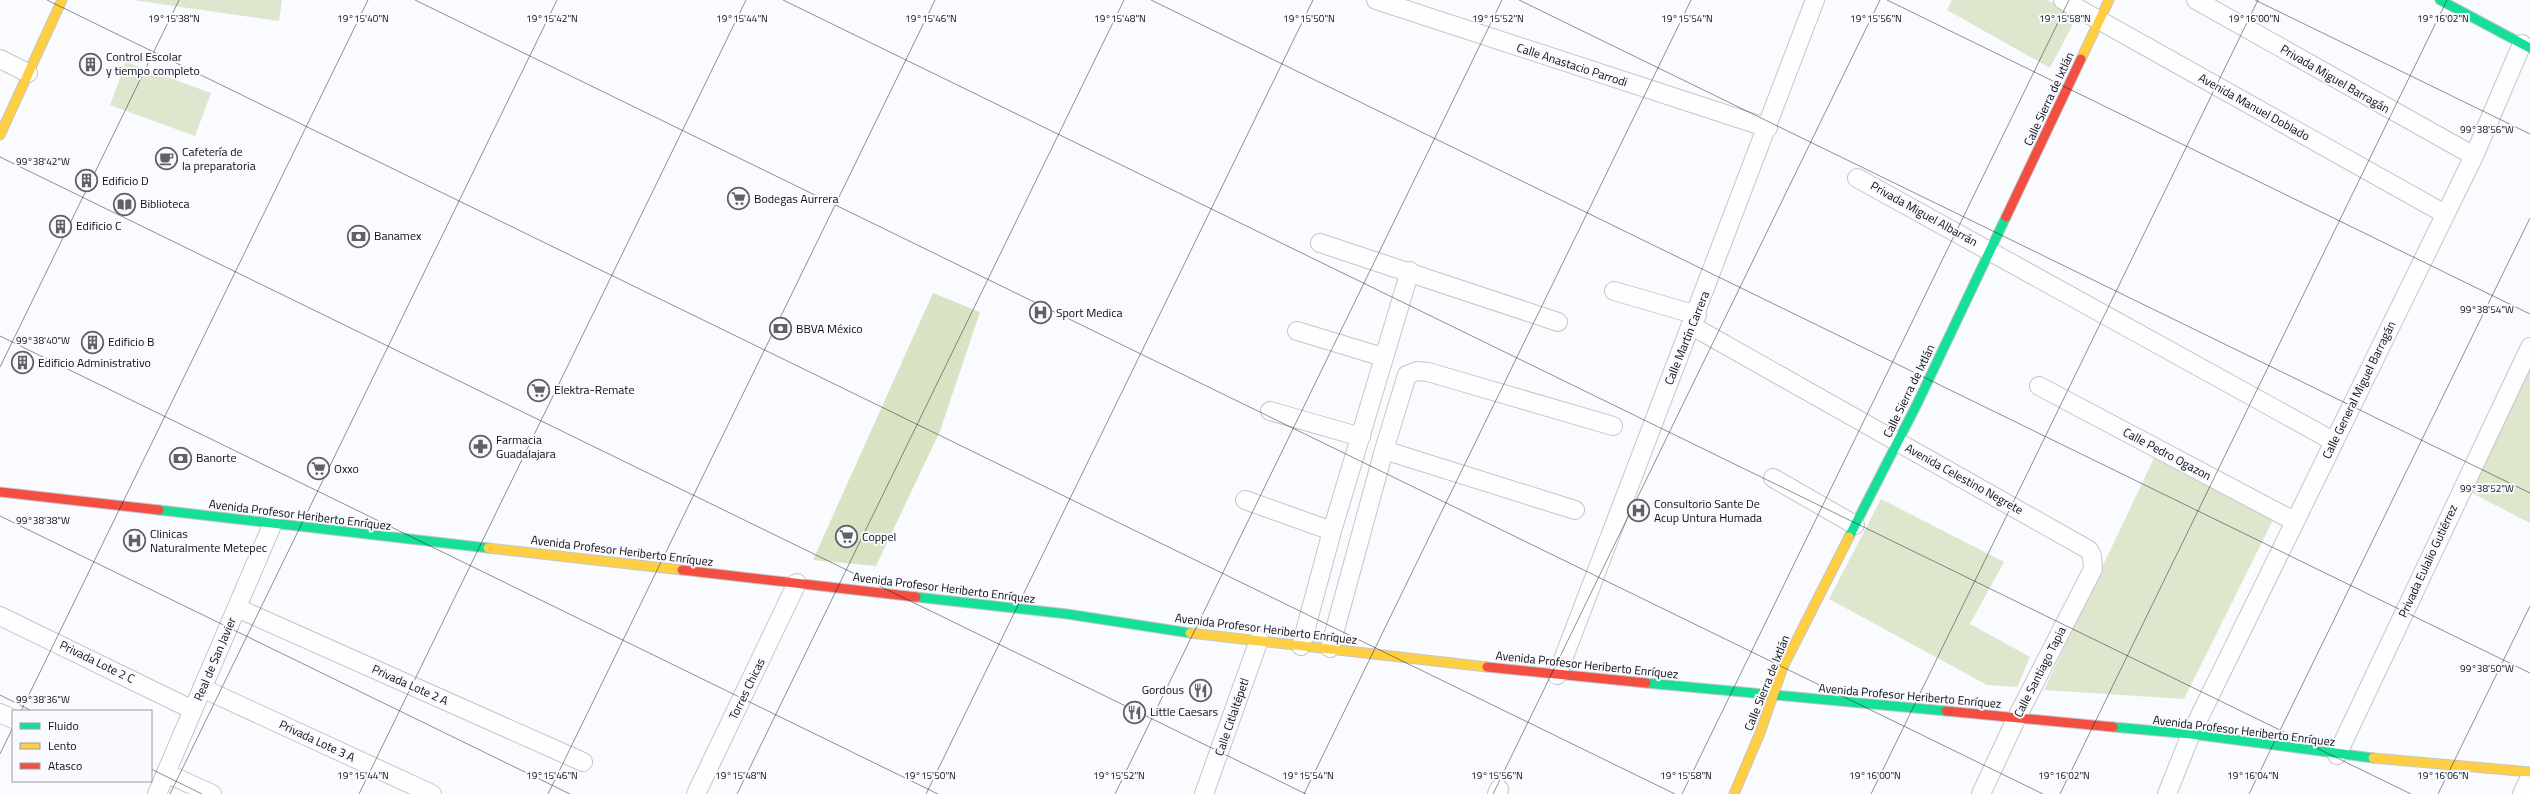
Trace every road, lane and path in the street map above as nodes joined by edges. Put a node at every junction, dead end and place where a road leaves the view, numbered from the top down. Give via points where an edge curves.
1 (62, 0) edge
2 (1376, 0) edge
3 (1816, 0) edge
4 (2063, 0) edge
5 (2109, 0) edge
6 (2196, 0) edge
7 (2440, 0) edge
8 (2100, 20) junction
9 (2526, 46) edge
10 (0, 59) edge
11 (28, 73) junction
12 (2, 125) edge
13 (1768, 128) junction
14 (2474, 156) junction
15 (1857, 178) dead end
16 (2445, 214) junction
17 (1320, 243) dead end
18 (1990, 251) junction
19 (1410, 271) junction
20 (1614, 291) dead end
21 (1694, 320) junction
22 (1558, 322) dead end
23 (1297, 331) dead end
24 (2530, 347) edge
25 (1383, 357) junction
26 (2039, 386) dead end
27 (1270, 411) dead end
28 (1614, 426) dead end
29 (1361, 437) junction
30 (2333, 441) junction
31 (1898, 443) junction
32 (1384, 450) junction
33 (1773, 478) dead end
34 (0, 492) edge
35 (1245, 500) dead end
36 (1575, 510) dead end
37 (2294, 521) junction
38 (273, 524) junction
39 (1855, 525) junction
40 (1332, 531) junction
41 (2089, 550) joint
42 (797, 583) junction
43 (237, 608) junction
44 (0, 616) edge
45 (1259, 640) junction
46 (1301, 646) junction
47 (1330, 648) junction
48 (1557, 675) junction
49 (202, 688) junction
50 (1772, 695) junction
51 (193, 710) junction
52 (0, 713) edge
53 (2017, 717) junction
54 (12, 719) edge
55 (2191, 734) junction
56 (2337, 755) junction
57 (583, 762) dead end
58 (2530, 772) edge
59 (2530, 777) edge
60 (157, 784) edge
61 (1210, 792) edge
62 (212, 794) edge
63 (432, 794) edge
64 (696, 794) edge
65 (1734, 794) edge
66 (1981, 794) edge
67 (2167, 794) edge
68 (2522, 794) edge

1 - 11 main road
2 - 13 street, Calle Anastacio Parrodi
3 - 13 street, Calle Martín Carrera
4 - 8 street, Avenida Manuel Doblado
5 - 8 main road, Calle Sierra de Ixtlán
6 - 14 street, Privada Miguel Barragán
7 - 9 main road
8 - 16 street, Avenida Manuel Doblado
8 - 18 main road, Calle Sierra de Ixtlán
9 - 14 street, Calle General Miguel Barragán
10 - 11 street
11 - 12 main road
13 - 21 street, Calle Martín Carrera
14 - 16 street, Calle General Miguel Barragán
15 - 18 street, Privada Miguel Albarrán
16 - 30 street, Calle General Miguel Barragán
17 - 19 street
18 - 30 street, Privada Miguel Albarrán
18 - 31 main road, Calle Sierra de Ixtlán
19 - 22 street
19 - 25 street
20 - 21 street, Avenida Celestino Negrete
21 - 31 street, Avenida Celestino Negrete
21 - 48 street, Calle Martín Carrera
23 - 25 street
24 - 56 street, Privada Eulalio Gutiérrez
25 - 29 street
26 - 37 street, Calle Pedro Ogazon
27 - 29 street
28 - 32 street via 1417,371 1408,375 1404,382
29 - 40 street
30 - 37 street, Calle General Miguel Barragán
31 - 39 main road, Calle Sierra de Ixtlán
31 - 41 street, Avenida Celestino Negrete
32 - 36 street
32 - 47 street
33 - 39 street
34 - 38 main road, Avenida Profesor Heriberto Enríquez
35 - 40 street
37 - 55 street, Calle General Miguel Barragán
38 - 42 main road, Avenida Profesor Heriberto Enríquez
38 - 43 street, Real de San Javier
39 - 50 main road, Calle Sierra de Ixtlán via 1800,633
40 - 46 street
41 - 53 street, Calle Santiago Tapia via 2093,569
42 - 45 main road, Avenida Profesor Heriberto Enríquez via 1067,614 1177,631
42 - 64 street, Torres Chicas
43 - 49 street, Real de San Javier
43 - 57 street, Privada Lote 2 A
44 - 51 street, Privada Lote 2 C
45 - 46 main road, Avenida Profesor Heriberto Enríquez
45 - 61 street, Calle Citlaltépetl
46 - 47 main road, Avenida Profesor Heriberto Enríquez
47 - 48 main road, Avenida Profesor Heriberto Enríquez
48 - 50 main road, Avenida Profesor Heriberto Enríquez
49 - 51 street, Real de San Javier
49 - 63 street, Privada Lote 3 A
50 - 53 main road, Avenida Profesor Heriberto Enríquez
50 - 65 main road, Calle Sierra de Ixtlán via 1760,733
51 - 60 street, Real de San Javier
52 - 54 street
53 - 55 main road, Avenida Profesor Heriberto Enríquez via 2108,728
53 - 66 street, Calle Santiago Tapia
55 - 56 main road, Avenida Profesor Heriberto Enríquez
55 - 67 street, Calle General Miguel Barragán
56 - 58 main road, Avenida Profesor Heriberto Enríquez
59 - 68 street
60 - 62 street

